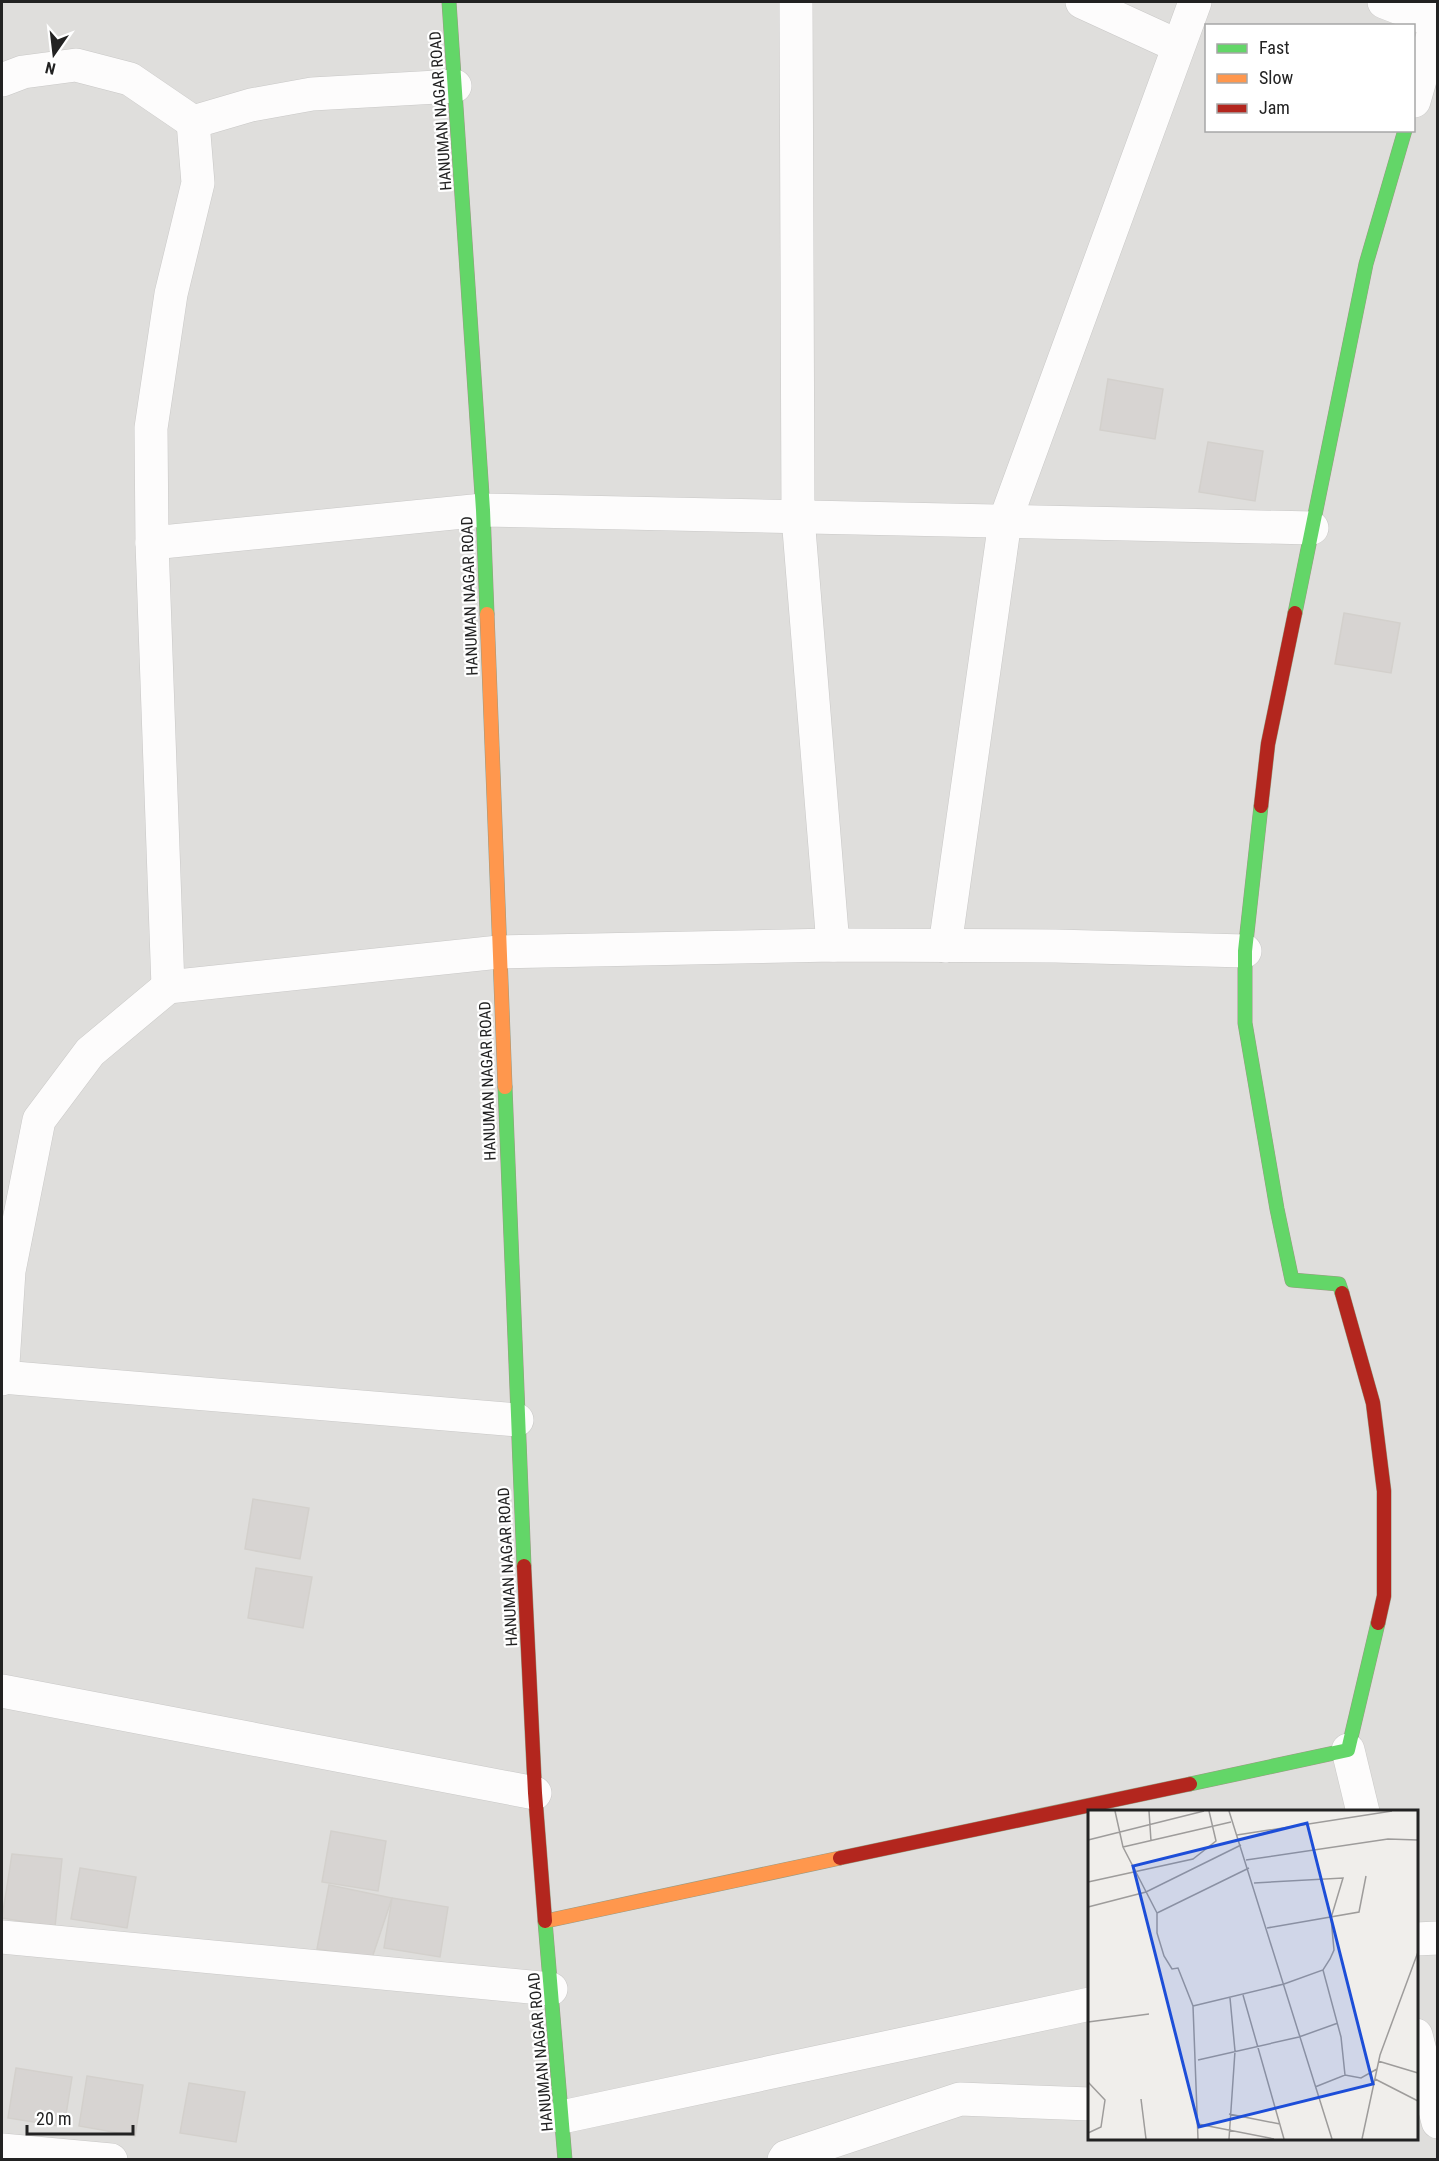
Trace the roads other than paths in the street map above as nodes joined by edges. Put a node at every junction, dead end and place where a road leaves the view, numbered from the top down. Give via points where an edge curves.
1 (449, 2) edge
2 (796, 2) edge
3 (1082, 2) edge
4 (1195, 2) edge
5 (1384, 2) edge
6 (1437, 20) edge
7 (1178, 46) junction
8 (2, 80) edge
9 (455, 86) junction
10 (1415, 93) edge
11 (193, 122) junction
12 (1404, 132) edge
13 (483, 510) junction
14 (798, 517) junction
15 (1005, 521) junction
16 (1312, 528) junction
17 (152, 543) junction
18 (833, 945) junction
19 (945, 946) junction
20 (1245, 951) junction
21 (499, 952) junction
22 (168, 987) junction
23 (2, 1378) edge
24 (517, 1420) junction
25 (2, 1691) edge
26 (1348, 1750) junction
27 (535, 1793) junction
28 (1363, 1810) edge
29 (546, 1921) junction
30 (2, 1937) edge
31 (1437, 1938) edge
32 (1418, 1939) edge
33 (551, 1989) junction
34 (1088, 2004) edge
35 (1418, 2043) edge
36 (1088, 2104) edge
37 (562, 2117) junction
38 (1437, 2122) edge
39 (1418, 2129) edge
40 (1437, 2131) edge
41 (2, 2150) edge
42 (111, 2160) edge
43 (565, 2160) edge
44 (784, 2160) edge

1 - 9 street, HANUMAN NAGAR ROAD
2 - 14 street
3 - 7 street
4 - 7 street
5 - 6 street
6 - 10 street
7 - 15 street
8 - 11 street via 23,72 75,65 130,79
9 - 11 street via 312,94 252,105
9 - 13 street, HANUMAN NAGAR ROAD
11 - 17 street via 198,183 171,294 151,428
12 - 16 street via 1366,264
13 - 14 street
13 - 17 street
13 - 21 street, HANUMAN NAGAR ROAD
14 - 15 street
14 - 18 street
15 - 16 street
15 - 19 street
16 - 20 street via 1268,744
17 - 22 street
18 - 19 street
18 - 21 street
19 - 20 street
20 - 26 street via 1245,1023 1292,1280 1339,1284 1373,1403 1384,1491 1384,1596
21 - 22 street
21 - 24 street, HANUMAN NAGAR ROAD
22 - 23 street via 90,1052 39,1120 9,1271
23 - 24 street
24 - 27 street, HANUMAN NAGAR ROAD
25 - 27 street
26 - 28 street
26 - 29 street
27 - 29 street, HANUMAN NAGAR ROAD
29 - 33 street, HANUMAN NAGAR ROAD
30 - 33 street
31 - 32 street
33 - 37 street, HANUMAN NAGAR ROAD
34 - 37 street
35 - 38 street
36 - 44 street via 960,2099
37 - 43 street, HANUMAN NAGAR ROAD
39 - 40 street
41 - 42 street

